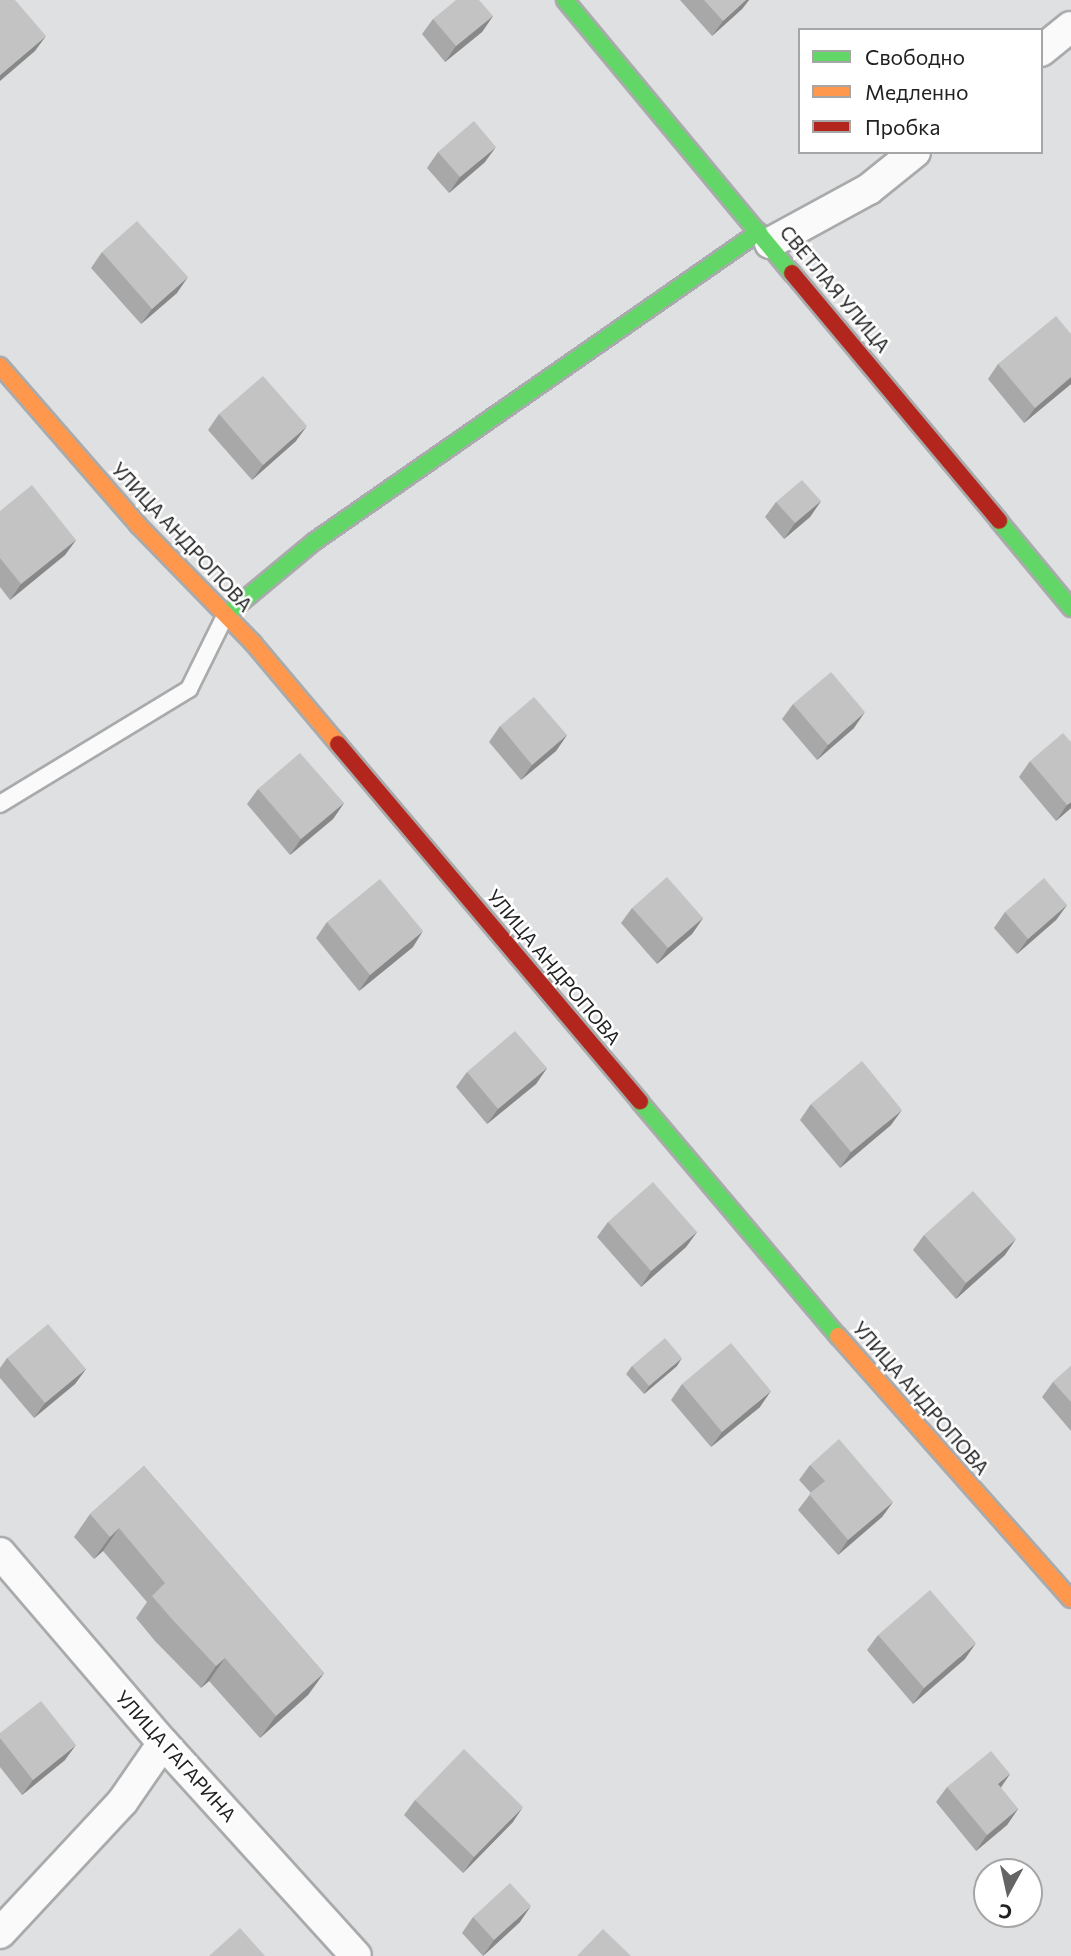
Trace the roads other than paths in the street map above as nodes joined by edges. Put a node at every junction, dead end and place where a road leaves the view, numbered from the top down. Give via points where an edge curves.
1 (565, 0) edge
2 (1071, 27) edge
3 (1043, 49) edge
4 (913, 154) edge
5 (765, 237) junction
6 (0, 366) edge
7 (1071, 608) edge
8 (226, 614) junction
9 (0, 804) edge
10 (0, 1553) edge
11 (1071, 1599) edge
12 (163, 1743) junction
13 (0, 1933) edge
14 (356, 1956) edge

1 - 5 street, СВЕТЛАЯ УЛИЦА
2 - 3 street
4 - 5 street via 869,189
5 - 7 street, СВЕТЛАЯ УЛИЦА
5 - 8 street via 315,541
6 - 8 street, УЛИЦА АНДРОПОВА via 138,525
8 - 9 lane via 189,689
8 - 11 street, УЛИЦА АНДРОПОВА via 809,1303
10 - 12 street, УЛИЦА ГАГАРИНА
12 - 13 street via 123,1801
12 - 14 street, УЛИЦА ГАГАРИНА

